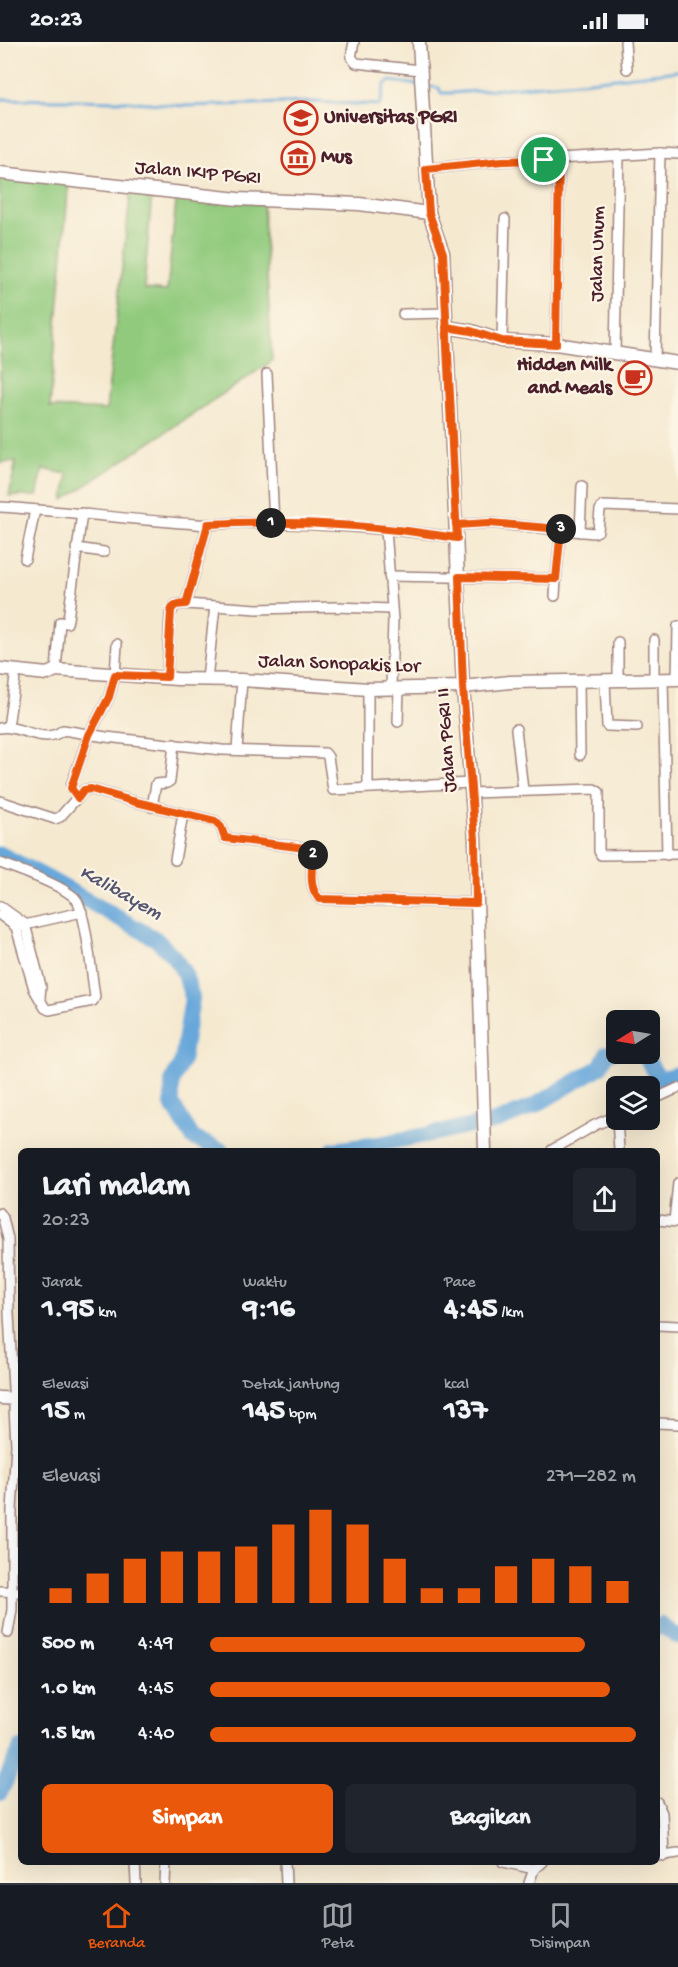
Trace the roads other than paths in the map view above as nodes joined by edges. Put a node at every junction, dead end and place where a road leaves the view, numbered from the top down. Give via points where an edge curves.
1 (354, 42) edge
2 (419, 42) edge
3 (625, 42) edge
4 (627, 69) dead end
5 (421, 82) junction
6 (660, 153) junction
7 (678, 154) edge
8 (619, 156) junction
9 (559, 159) junction
10 (426, 169) junction
11 (0, 173) edge
12 (429, 213) junction
13 (505, 219) dead end
14 (446, 313) junction
15 (403, 314) dead end
16 (446, 327) junction
17 (502, 341) junction
18 (556, 344) junction
19 (615, 353) junction
20 (655, 359) junction
21 (678, 363) edge
22 (267, 374) dead end
23 (582, 486) dead end
24 (0, 507) edge
25 (678, 509) edge
26 (35, 510) junction
27 (82, 513) junction
28 (208, 524) junction
29 (274, 524) junction
30 (561, 529) junction
31 (386, 530) junction
32 (457, 531) junction
33 (580, 532) junction
34 (76, 548) junction
35 (104, 552) dead end
36 (25, 559) dead end
37 (389, 576) junction
38 (459, 577) junction
39 (556, 579) junction
40 (555, 596) dead end
41 (186, 604) junction
42 (215, 606) junction
43 (391, 609) junction
44 (678, 626) edge
45 (654, 640) dead end
46 (618, 642) dead end
47 (117, 644) dead end
48 (0, 669) edge
49 (56, 670) junction
50 (16, 671) junction
51 (115, 675) junction
52 (167, 677) junction
53 (207, 679) junction
54 (677, 679) edge
55 (242, 680) junction
56 (658, 680) junction
57 (605, 681) junction
58 (618, 681) junction
59 (579, 682) junction
60 (463, 687) junction
61 (395, 688) junction
62 (368, 689) junction
63 (398, 722) dead end
64 (2, 727) edge
65 (637, 727) dead end
66 (516, 729) dead end
67 (89, 735) junction
68 (174, 744) junction
69 (237, 750) junction
70 (580, 755) dead end
71 (368, 787) junction
72 (471, 788) junction
73 (523, 790) junction
74 (78, 798) junction
75 (0, 801) edge
76 (152, 807) junction
77 (183, 814) junction
78 (678, 854) edge
79 (667, 855) junction
80 (175, 860) dead end
81 (0, 863) edge
82 (476, 903) junction
83 (0, 906) edge
84 (82, 912) junction
85 (0, 915) edge
86 (21, 925) junction
87 (678, 1088) edge
88 (660, 1096) edge
89 (606, 1122) edge
90 (618, 1130) edge
91 (485, 1148) edge
92 (555, 1148) edge
93 (619, 1148) edge
94 (678, 1183) edge
95 (0, 1213) edge
96 (660, 1220) edge
97 (676, 1222) edge
98 (660, 1325) edge
99 (678, 1326) edge
100 (0, 1398) edge
101 (18, 1399) edge
102 (660, 1423) edge
103 (678, 1424) edge
104 (17, 1476) edge
105 (0, 1543) edge
106 (12, 1544) junction
107 (0, 1591) edge
108 (16, 1592) edge
109 (8, 1633) dead end
110 (660, 1809) edge
111 (678, 1853) edge
112 (661, 1856) edge
113 (135, 1865) edge
114 (166, 1865) edge
115 (285, 1865) edge
116 (516, 1865) edge
117 (539, 1865) edge
118 (534, 1869) junction
119 (136, 1883) edge
120 (165, 1883) edge
121 (286, 1883) edge
122 (529, 1883) edge

1 - 5 street via 351,57 356,63
2 - 5 street, Jalan PGRI II
3 - 4 street
5 - 10 street, Jalan PGRI II
6 - 7 street
6 - 8 street
6 - 20 street
8 - 9 street
8 - 19 street, Jalan Unum
9 - 10 street
9 - 18 street
10 - 12 street, Jalan PGRI II
11 - 12 street, Jalan IKIP PGRI via 238,199 349,204
12 - 14 street, Jalan PGRI II via 443,253
13 - 17 street
14 - 15 street
14 - 16 street, Jalan PGRI II
16 - 17 street
16 - 32 street, Jalan PGRI II
17 - 18 street
18 - 19 street
19 - 20 street
20 - 21 street
22 - 29 street
23 - 33 street
24 - 26 street
25 - 33 street via 603,506 598,531
26 - 27 street
26 - 36 street
27 - 28 street
27 - 34 street
28 - 29 street
28 - 41 street
29 - 31 street
30 - 32 street via 489,523
30 - 33 street
30 - 39 street
31 - 32 street
31 - 37 street
32 - 38 street, Jalan PGRI II
34 - 35 street
34 - 49 street via 67,624 60,622
37 - 38 street
37 - 43 street
38 - 39 street
38 - 60 street, Jalan PGRI II
39 - 40 street
41 - 42 street
41 - 52 street via 175,605 170,615
42 - 43 street
42 - 53 street
43 - 61 street
44 - 54 street
45 - 56 street
46 - 58 street
47 - 51 street
48 - 50 street, Jalan Sonopakis Lor
49 - 50 street, Jalan Sonopakis Lor via 47,674
49 - 51 street, Jalan Sonopakis Lor
50 - 64 street
51 - 52 street, Jalan Sonopakis Lor
51 - 67 street via 109,697
52 - 53 street, Jalan Sonopakis Lor
53 - 55 street, Jalan Sonopakis Lor
54 - 56 street, Jalan Sonopakis Lor
55 - 62 street, Jalan Sonopakis Lor
55 - 69 street
56 - 58 street, Jalan Sonopakis Lor
56 - 79 street
57 - 58 street, Jalan Sonopakis Lor
57 - 59 street, Jalan Sonopakis Lor
57 - 65 street via 607,726
59 - 60 street, Jalan Sonopakis Lor
59 - 70 street
60 - 61 street, Jalan Sonopakis Lor
60 - 72 street, Jalan PGRI II
61 - 62 street, Jalan Sonopakis Lor
61 - 63 street
62 - 71 street
64 - 67 street via 45,736 63,730
66 - 73 street
67 - 68 street
67 - 74 street via 71,788
68 - 69 street
68 - 76 street via 170,781 156,784
69 - 71 street via 325,753 333,790
71 - 72 street
72 - 73 street
72 - 82 street, Jalan PGRI II
73 - 79 street via 597,790 601,855
74 - 75 street via 55,819
74 - 76 street via 84,790 91,789
76 - 77 street
77 - 80 street
77 - 82 street via 217,822 225,838 313,849 313,885 320,899
78 - 79 street
81 - 84 street via 75,898
82 - 91 street, Jalan PGRI II
83 - 86 street
84 - 86 street
84 - 86 street via 94,999 91,1002 45,1008 34,989
85 - 86 street
87 - 88 street
89 - 92 street
90 - 93 street
94 - 97 street
95 - 101 street via 8,1239 9,1313
96 - 97 street
98 - 99 street
100 - 101 street
101 - 104 street
102 - 103 street
104 - 106 street
105 - 106 street
106 - 108 street
107 - 108 street
108 - 109 street
110 - 112 street
111 - 112 street
113 - 119 street
114 - 120 street
115 - 121 street
116 - 118 street
117 - 118 street
118 - 122 street

